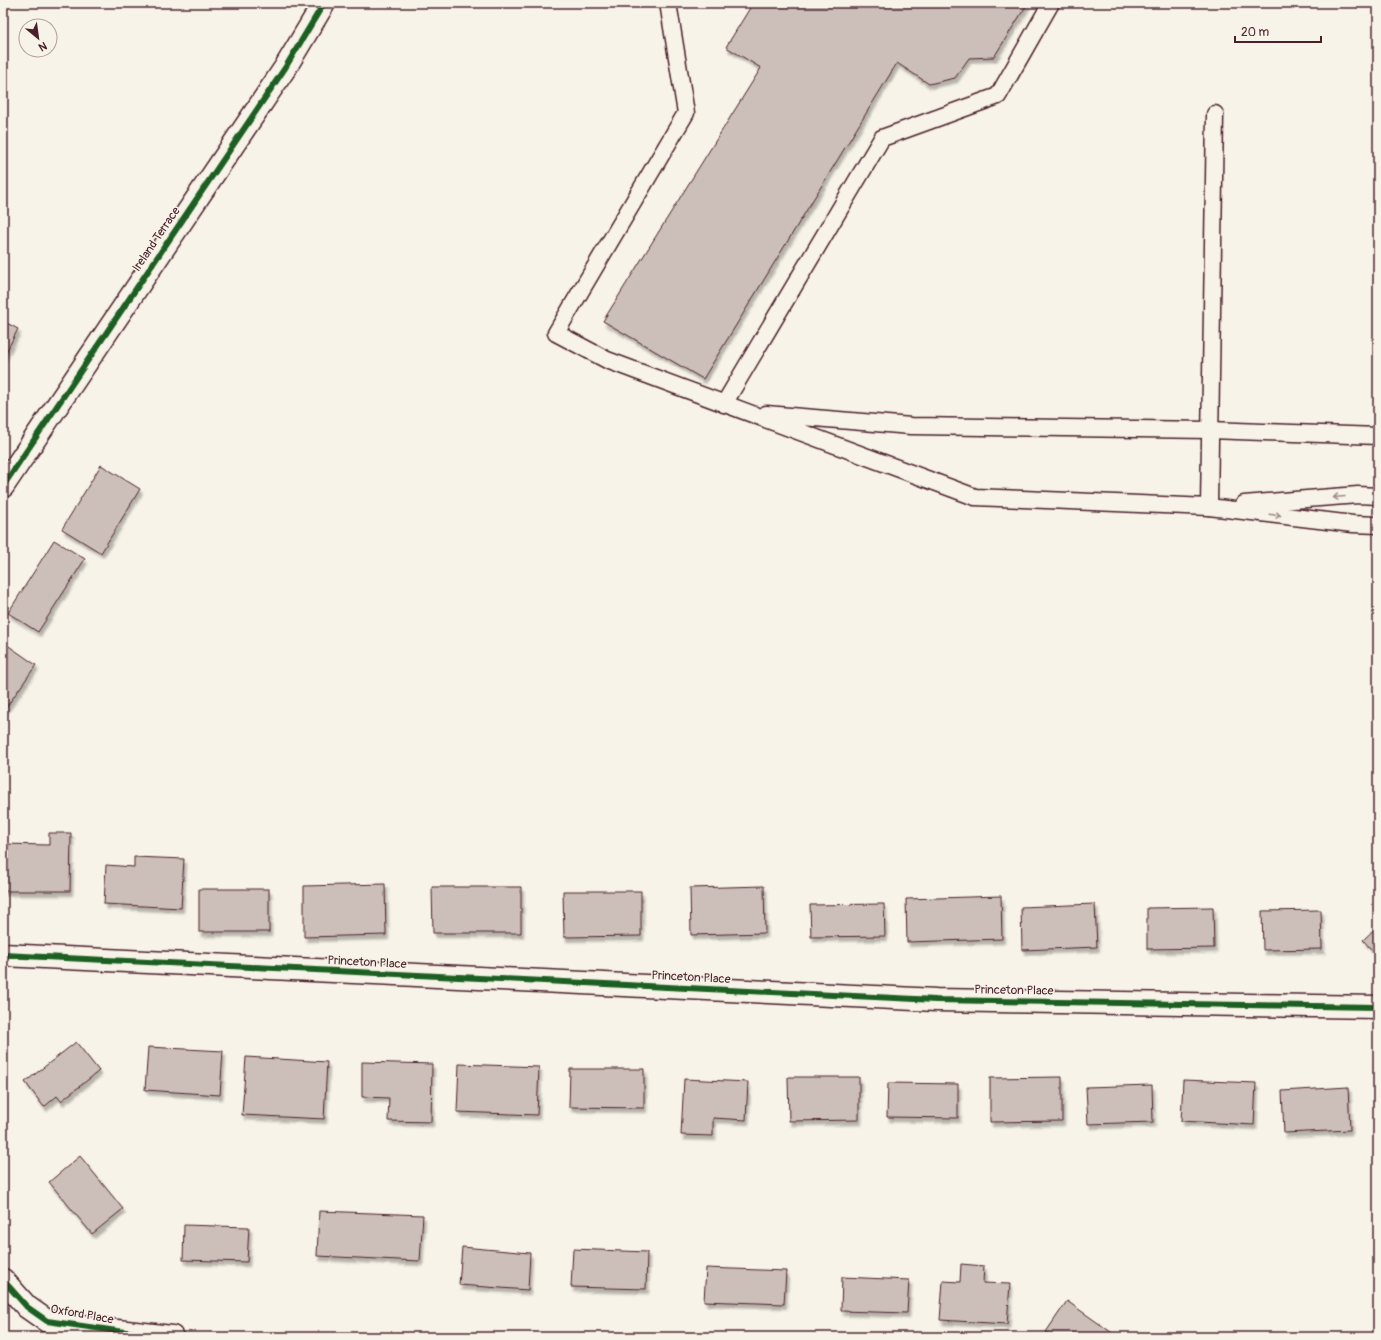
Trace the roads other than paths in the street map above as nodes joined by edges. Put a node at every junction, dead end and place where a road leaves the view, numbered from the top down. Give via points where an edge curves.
1 (324, 3) edge
2 (668, 3) edge
3 (1051, 3) edge
4 (1215, 114) dead end
5 (724, 404) junction
6 (746, 412) junction
7 (1210, 430) junction
8 (1378, 436) edge
9 (3, 486) edge
10 (1378, 496) edge
11 (1209, 507) junction
12 (1378, 525) edge
13 (3, 955) edge
14 (1378, 1007) edge
15 (3, 1280) edge
16 (172, 1337) edge

1 - 9 street, Ireland Terrace via 285,68
2 - 5 lane via 686,113 556,333 608,360
3 - 5 lane via 998,96 882,138
4 - 7 lane
5 - 6 lane
6 - 7 lane via 911,426
6 - 11 lane via 975,497
7 - 8 lane
7 - 11 lane
10 -> 11 lane via 1358,495
11 -> 12 lane
13 - 14 street, Princeton Place via 936,1000
15 - 16 street, Oxford Place via 28,1307 47,1321

